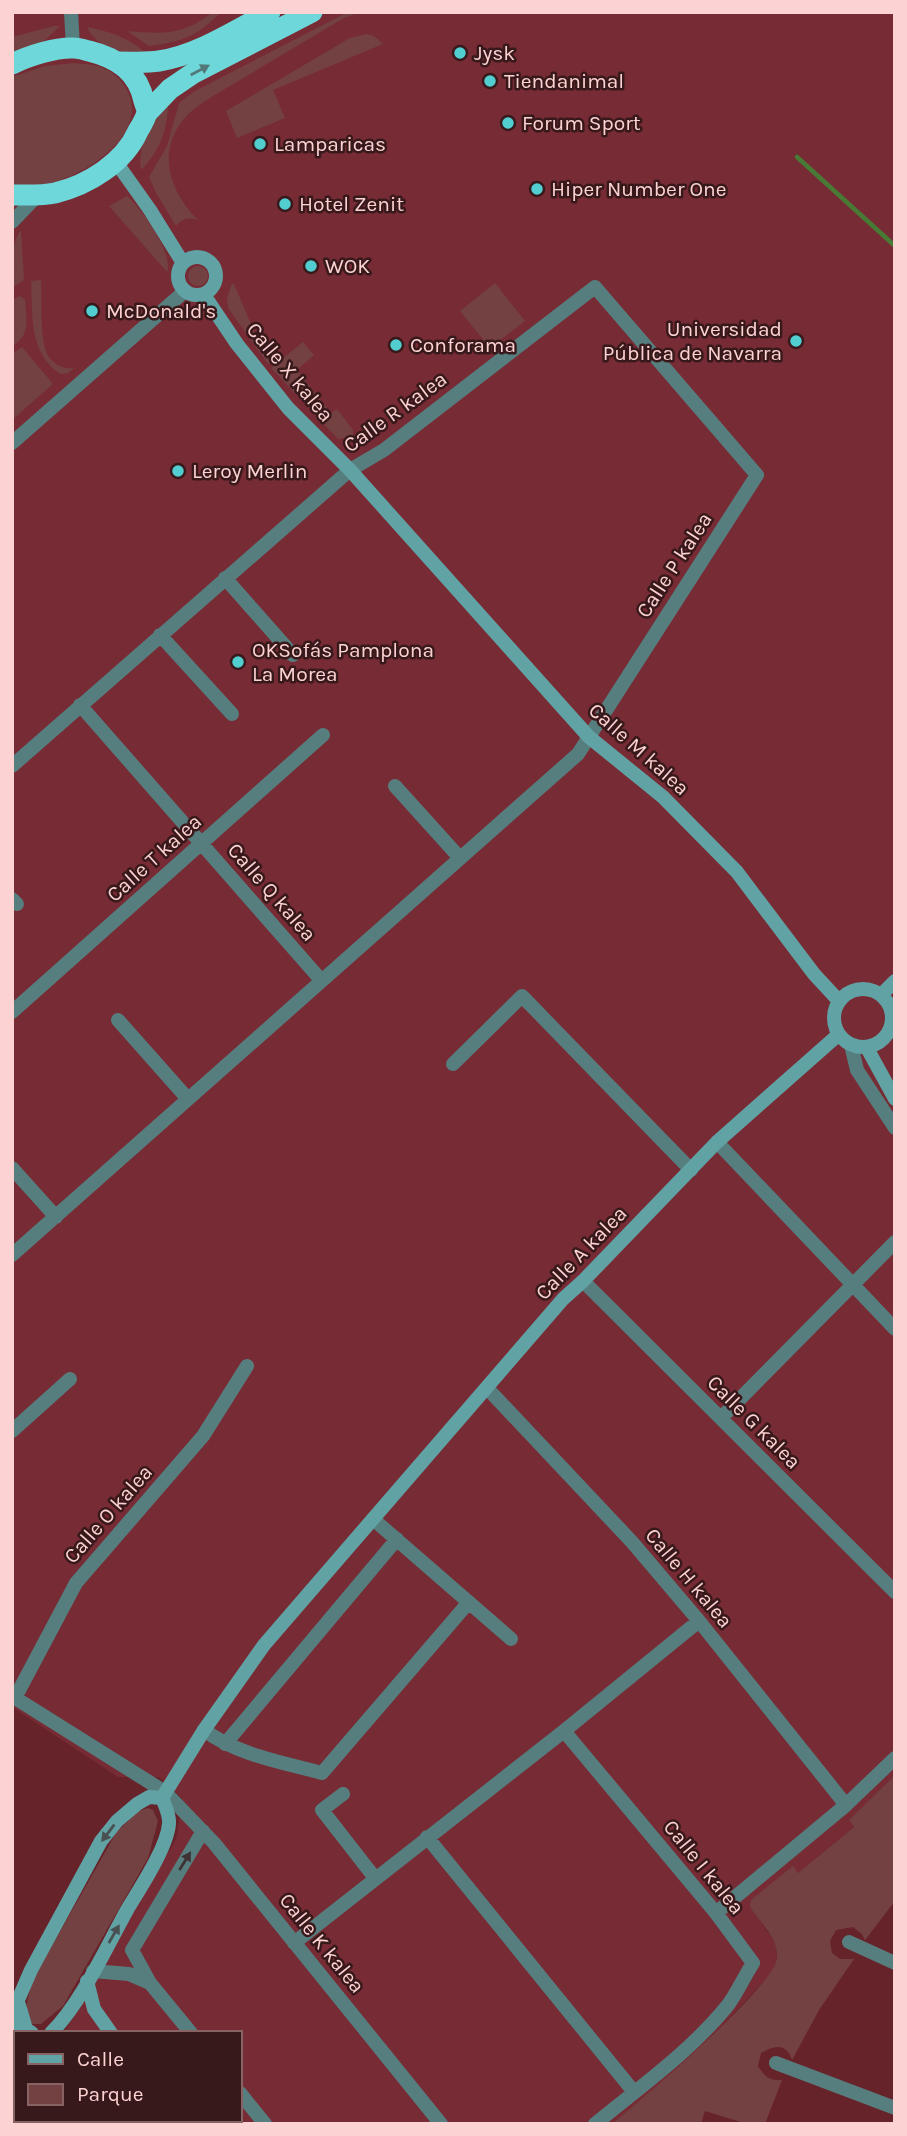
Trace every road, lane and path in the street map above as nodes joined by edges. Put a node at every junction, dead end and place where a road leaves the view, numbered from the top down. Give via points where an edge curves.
1 (71, 12) edge
2 (270, 12) edge
3 (312, 12) edge
4 (73, 47) junction
5 (120, 62) junction
6 (12, 64) edge
7 (147, 113) junction
8 (116, 162) junction
9 (12, 195) edge
10 (38, 195) junction
11 (12, 222) edge
12 (183, 263) junction
13 (595, 287) joint
14 (185, 291) junction
15 (204, 295) junction
16 (12, 443) edge
17 (350, 470) junction
18 (225, 578) junction
19 (160, 635) junction
20 (293, 655) dead end
21 (80, 705) junction
22 (232, 714) dead end
23 (323, 735) dead end
24 (589, 737) junction
25 (12, 766) edge
26 (395, 786) dead end
27 (202, 845) junction
28 (460, 858) junction
29 (321, 980) junction
30 (895, 981) edge
31 (881, 995) junction
32 (839, 1001) junction
33 (12, 1012) edge
34 (118, 1020) dead end
35 (893, 1030) edge
36 (838, 1035) junction
37 (851, 1045) junction
38 (867, 1048) junction
39 (453, 1064) dead end
40 (188, 1098) junction
41 (895, 1099) edge
42 (895, 1128) edge
43 (717, 1142) junction
44 (12, 1168) edge
45 (691, 1170) junction
46 (56, 1217) junction
47 (895, 1242) edge
48 (12, 1255) edge
49 (583, 1281) junction
50 (853, 1284) junction
51 (895, 1329) edge
52 (247, 1366) dead end
53 (70, 1379) dead end
54 (487, 1388) junction
55 (721, 1418) junction
56 (12, 1431) edge
57 (373, 1519) junction
58 (397, 1539) junction
59 (895, 1592) edge
60 (469, 1602) junction
61 (699, 1621) junction
62 (511, 1639) dead end
63 (13, 1697) edge
64 (204, 1730) junction
65 (564, 1731) junction
66 (225, 1744) junction
67 (895, 1758) edge
68 (343, 1794) dead end
69 (163, 1796) junction
70 (846, 1805) junction
71 (203, 1832) junction
72 (427, 1837) junction
73 (375, 1878) junction
74 (716, 1913) junction
75 (294, 1942) junction
76 (849, 1942) dead end
77 (895, 1963) edge
78 (90, 1976) junction
79 (150, 1983) junction
80 (18, 2000) junction
81 (12, 2029) edge
82 (29, 2031) edge
83 (53, 2031) edge
84 (110, 2031) edge
85 (189, 2031) edge
86 (776, 2063) dead end
87 (634, 2092) junction
88 (242, 2095) edge
89 (895, 2108) edge
90 (265, 2124) edge
91 (441, 2124) edge
92 (595, 2124) edge

1 - 4 street
2 - 5 highway via 180,55 160,61
7 -> 3 highway via 192,74
4 - 5 highway
4 - 6 highway
5 - 7 highway via 141,88
7 - 8 highway via 134,141
8 - 10 highway via 69,188
8 - 12 street
9 - 10 highway
10 - 11 street
12 - 14 street via 178,279
12 - 15 street via 197,257 215,267 214,286
13 - 17 street, Calle R kalea via 384,450
13 - 24 street, Calle P kalea via 757,475
14 - 15 street
14 - 16 street
15 - 17 street, Calle X kalea via 288,408
17 - 18 street, Calle R kalea
17 - 24 street, Calle M kalea
18 - 19 street, Calle R kalea
18 - 20 street
19 - 21 street, Calle R kalea
19 - 22 street
21 - 25 street, Calle R kalea
21 - 27 street, Calle Q kalea
23 - 27 street, Calle T kalea
24 - 28 street, Calle P kalea via 578,754
24 - 32 street, Calle M kalea via 663,797 737,872
26 - 28 street
27 - 29 street, Calle Q kalea
27 - 33 street, Calle T kalea
28 - 29 street, Calle P kalea
29 - 40 street, Calle P kalea
30 - 31 street
31 - 32 street via 854,990
31 - 35 street via 889,1004
32 - 36 street via 833,1017
34 - 40 street
35 - 38 street
36 - 37 street
36 - 43 street, Calle A kalea
37 - 38 street
37 - 42 street via 857,1070
38 - 41 street
39 - 45 street via 522,996
40 - 46 street, Calle P kalea
43 - 45 street, Calle A kalea
43 - 50 street
44 - 46 street
45 - 49 street, Calle A kalea
46 - 48 street, Calle P kalea
47 - 50 street
49 - 54 street, Calle A kalea
49 - 55 street, Calle G kalea
50 - 51 street
50 - 55 street
52 - 63 street, Calle O kalea via 204,1436 76,1583
53 - 56 street
54 - 57 street, Calle A kalea
54 - 61 street, Calle H kalea via 632,1542
55 - 59 street, Calle G kalea
57 - 58 street
57 - 64 street, Calle A kalea via 264,1645
58 - 60 street
58 - 66 street
60 - 62 street
60 - 66 street via 322,1773
61 - 65 street
61 - 70 street, Calle H kalea
63 - 69 street, Calle O kalea
64 - 66 street
64 - 69 street, Calle A kalea
65 - 72 street
65 - 74 street, Calle I kalea
67 - 70 street
68 - 73 street via 322,1810
69 - 71 street, Calle K kalea
78 -> 69 street via 166,1836 170,1821
69 -> 80 street via 137,1804 101,1841
70 - 74 street
71 - 75 street, Calle K kalea
79 -> 71 street via 132,1950
72 - 73 street
72 - 87 street
73 - 75 street
74 - 87 street, Calle I kalea via 752,1963 728,2004 660,2073
75 - 91 street, Calle K kalea
76 - 77 street
78 - 79 street via 130,1974
78 - 83 street
78 - 84 street via 94,2009
79 - 85 street
80 - 81 street
80 - 82 street
86 - 89 street
87 - 92 street
88 - 90 street

